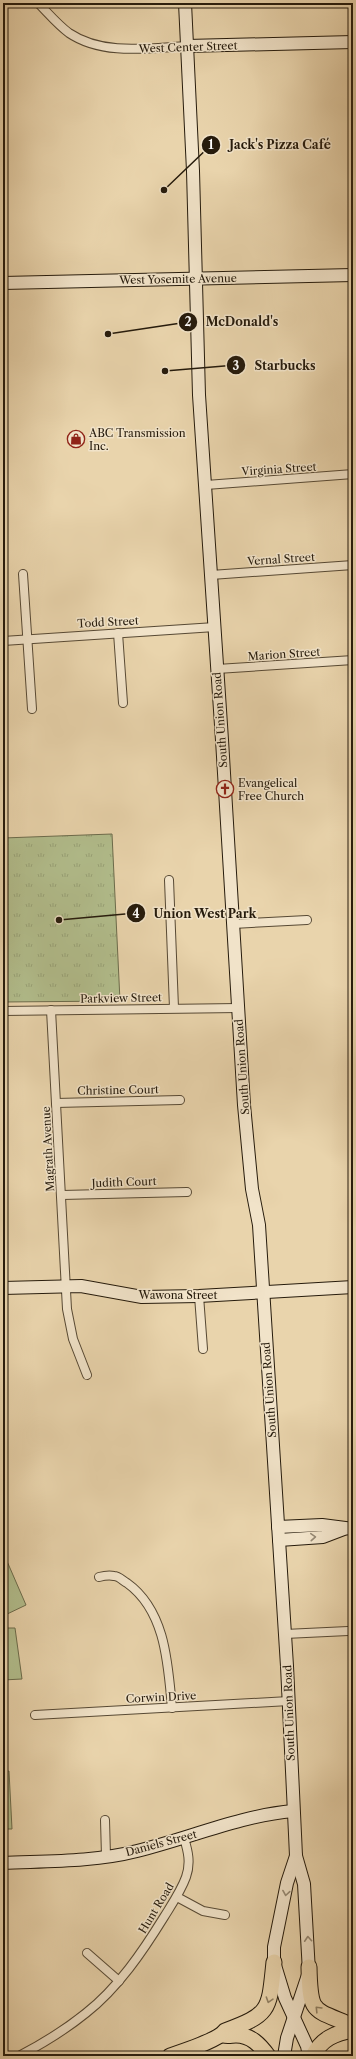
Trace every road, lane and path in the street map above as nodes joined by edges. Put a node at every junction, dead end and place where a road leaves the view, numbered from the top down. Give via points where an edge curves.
1 (38, 3) edge
2 (185, 3) edge
3 (353, 42) edge
4 (187, 46) junction
5 (353, 274) edge
6 (194, 277) junction
7 (3, 283) edge
8 (353, 474) edge
9 (206, 485) junction
10 (353, 565) edge
11 (23, 574) dead end
12 (211, 575) junction
13 (214, 627) junction
14 (118, 633) junction
15 (27, 639) junction
16 (3, 640) edge
17 (353, 660) edge
18 (217, 669) junction
19 (123, 703) dead end
20 (32, 709) dead end
21 (169, 880) dead end
22 (307, 920) dead end
23 (233, 924) junction
24 (174, 1008) junction
25 (239, 1008) junction
26 (51, 1010) junction
27 (3, 1011) edge
28 (180, 1100) dead end
29 (56, 1103) junction
30 (187, 1192) dead end
31 (62, 1195) junction
32 (65, 1286) junction
33 (353, 1287) edge
34 (3, 1288) edge
35 (262, 1293) junction
36 (199, 1296) junction
37 (203, 1349) dead end
38 (87, 1375) dead end
39 (278, 1527) junction
40 (349, 1528) edge
41 (279, 1540) junction
42 (98, 1576) dead end
43 (348, 1631) dead end
44 (285, 1634) junction
45 (289, 1701) junction
46 (172, 1708) junction
47 (35, 1715) dead end
48 (293, 1811) junction
49 (105, 1820) dead end
50 (184, 1838) junction
51 (106, 1856) junction
52 (296, 1856) junction
53 (3, 1863) edge
54 (177, 1897) junction
55 (224, 1915) dead end
56 (87, 1953) dead end
57 (274, 1962) junction
58 (309, 1967) junction
59 (119, 1981) junction
60 (294, 2017) junction
61 (353, 2026) edge
62 (353, 2030) edge
63 (222, 2034) junction
64 (19, 2056) edge
65 (170, 2056) edge
66 (268, 2056) edge
67 (284, 2056) edge
68 (308, 2056) edge
69 (313, 2056) edge

1 - 4 street, West Center Street via 69,33 95,44 128,49
2 - 4 street, South Union Road
3 - 4 street, West Center Street
4 - 6 street, South Union Road via 193,171
5 - 6 street, West Yosemite Avenue
6 - 7 street, West Yosemite Avenue
6 - 9 street, South Union Road
8 - 9 street, Virginia Street
9 - 12 street, South Union Road
10 - 12 street, Vernal Street
11 - 15 street
12 - 13 street, South Union Road
13 - 14 street, Todd Street
13 - 18 street, South Union Road
14 - 15 street, Todd Street
14 - 19 street
15 - 16 street, Todd Street
15 - 20 street
17 - 18 street, Marion Street
18 - 23 street, South Union Road
21 - 24 street
22 - 23 street
23 - 25 street, South Union Road
24 - 25 street, Parkview Street
24 - 26 street, Parkview Street
25 - 35 street, South Union Road via 244,1105 252,1189 259,1226
26 - 27 street, Parkview Street
26 - 29 street, Magrath Avenue
28 - 29 street, Christine Court
29 - 31 street, Magrath Avenue
30 - 31 street, Judith Court
31 - 32 street, Magrath Avenue
32 - 34 street, Wawona Street
32 - 36 street, Wawona Street via 81,1286 142,1297
32 - 38 street, Magrath Avenue via 73,1339
33 - 35 street, Wawona Street
35 - 36 street, Wawona Street
35 - 39 street, South Union Road
36 - 37 street
39 - 40 street via 322,1524
39 - 41 street, South Union Road
41 -> 40 street via 323,1537
41 - 44 street, South Union Road
42 - 46 street via 118,1577 141,1595 153,1613 165,1648
43 - 44 street
44 - 45 street, South Union Road
45 - 46 street, Corwin Drive
45 - 48 street, South Union Road
46 - 47 street, Corwin Drive
48 - 50 street, Daniels Street via 252,1817
48 - 52 street, South Union Road
49 - 51 street
50 - 51 street, Daniels Street via 135,1852
50 - 54 street, Hunt Road via 189,1864
51 - 53 street, Daniels Street
52 -> 57 street, South Union Road via 287,1883 274,1947
58 -> 52 street, South Union Road via 304,1884
54 - 55 street via 203,1911
54 - 59 street, Hunt Road
56 - 59 street
57 - 60 street, South Union Road
57 -> 63 highway via 271,1995 265,2009 255,2019
58 - 60 street, South Union Road via 306,1984
61 -> 58 highway via 324,2015 315,2006 310,1996
59 - 64 street, Hunt Road via 87,2013
60 - 67 street, South Union Road
60 - 68 street, South Union Road
62 - 69 highway via 327,2038 319,2045
63 - 65 highway
63 - 66 highway via 239,2035 250,2039

